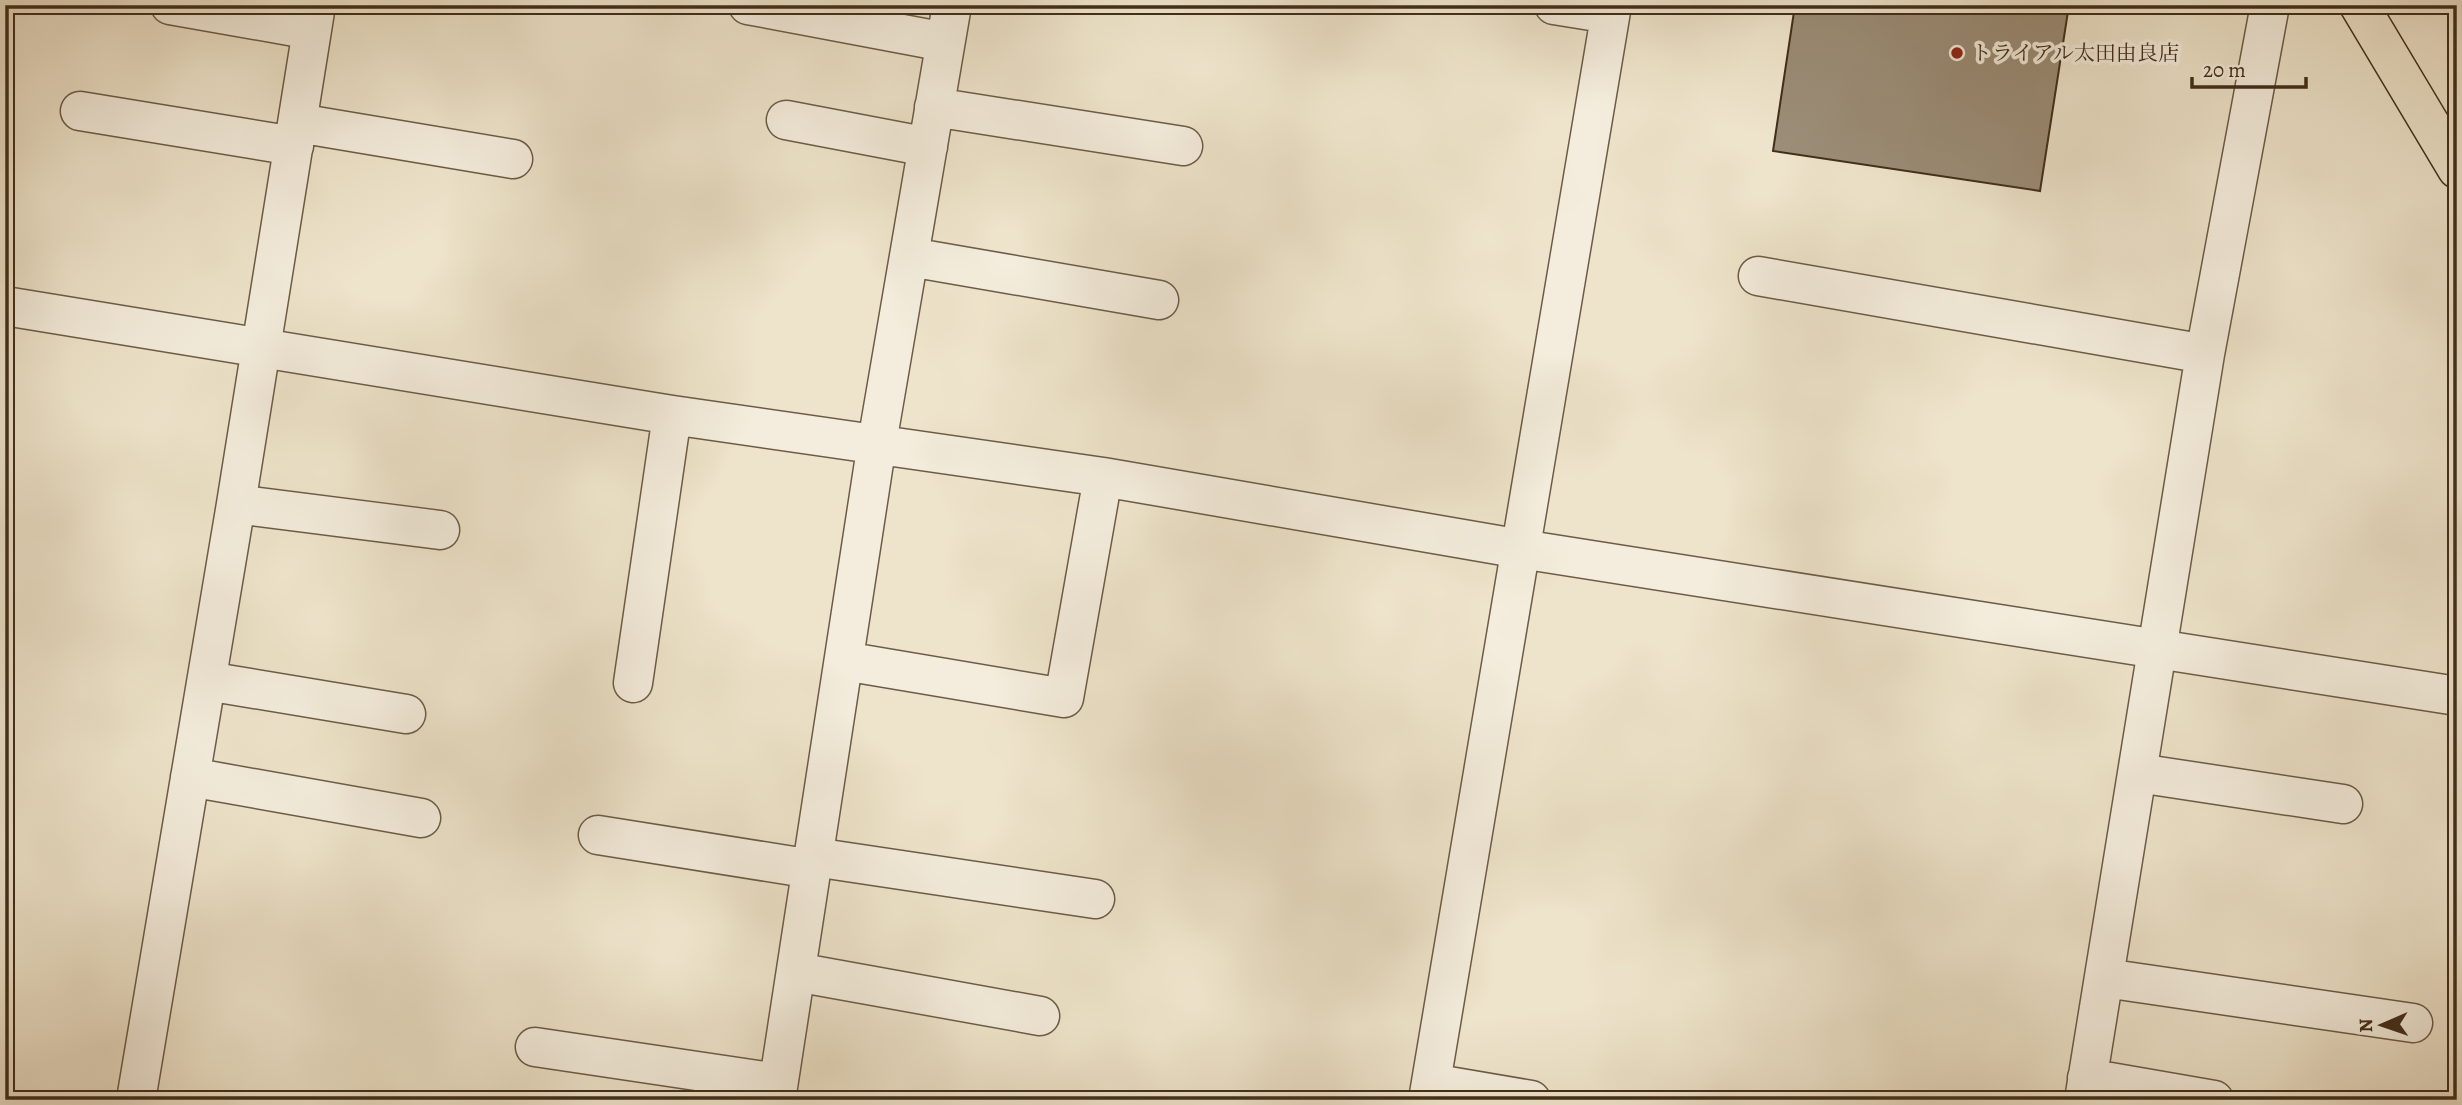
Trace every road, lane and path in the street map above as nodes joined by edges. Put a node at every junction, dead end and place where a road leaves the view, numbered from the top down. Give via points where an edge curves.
1 (170, 5) edge
2 (747, 5) edge
3 (952, 5) edge
4 (1554, 5) edge
5 (2270, 5) edge
6 (2359, 5) edge
7 (1611, 10) edge
8 (314, 17) edge
9 (945, 42) junction
10 (934, 107) junction
11 (80, 111) dead end
12 (786, 120) dead end
13 (296, 135) junction
14 (1183, 146) dead end
15 (928, 147) junction
16 (513, 159) dead end
17 (2457, 169) edge
18 (910, 257) junction
19 (1758, 276) dead end
20 (1159, 300) dead end
21 (5, 306) edge
22 (262, 349) junction
23 (2206, 355) junction
24 (672, 415) junction
25 (877, 443) junction
26 (1103, 477) junction
27 (236, 504) junction
28 (440, 530) dead end
29 (1521, 549) junction
30 (2156, 650) junction
31 (844, 662) junction
32 (207, 681) junction
33 (633, 683) dead end
34 (2457, 696) edge
35 (406, 714) dead end
36 (2138, 773) junction
37 (190, 777) junction
38 (2343, 804) dead end
39 (421, 818) dead end
40 (598, 835) dead end
41 (813, 863) junction
42 (1095, 899) dead end
43 (796, 972) junction
44 (2105, 978) junction
45 (1040, 1016) dead end
46 (2413, 1023) dead end
47 (535, 1047) dead end
48 (2085, 1089) edge
49 (1430, 1091) edge
50 (777, 1092) edge
51 (136, 1100) edge
52 (1531, 1100) edge
53 (2214, 1100) edge

1 - 8 street
2 - 9 street
3 - 9 street
4 - 7 street
5 - 23 street
6 - 17 main road
7 - 29 street
8 - 13 street
9 - 10 street
10 - 14 street
10 - 15 street
11 - 13 street
12 - 15 street
13 - 16 street
13 - 22 street
15 - 18 street
18 - 20 street
18 - 25 street
19 - 23 street
21 - 22 street
22 - 24 street
22 - 27 street
23 - 30 street
24 - 25 street
24 - 33 street
25 - 26 street
25 - 31 street
26 - 29 street
26 - 31 street via 1064,698
27 - 28 street
27 - 32 street
29 - 30 street
29 - 49 street
30 - 34 street
30 - 36 street
31 - 41 street
32 - 35 street
32 - 37 street
36 - 38 street
36 - 44 street
37 - 39 street
37 - 51 street
40 - 41 street
41 - 42 street
41 - 43 street
43 - 45 street
43 - 50 street
44 - 46 street
44 - 48 street
47 - 50 street
48 - 53 street
49 - 52 street

